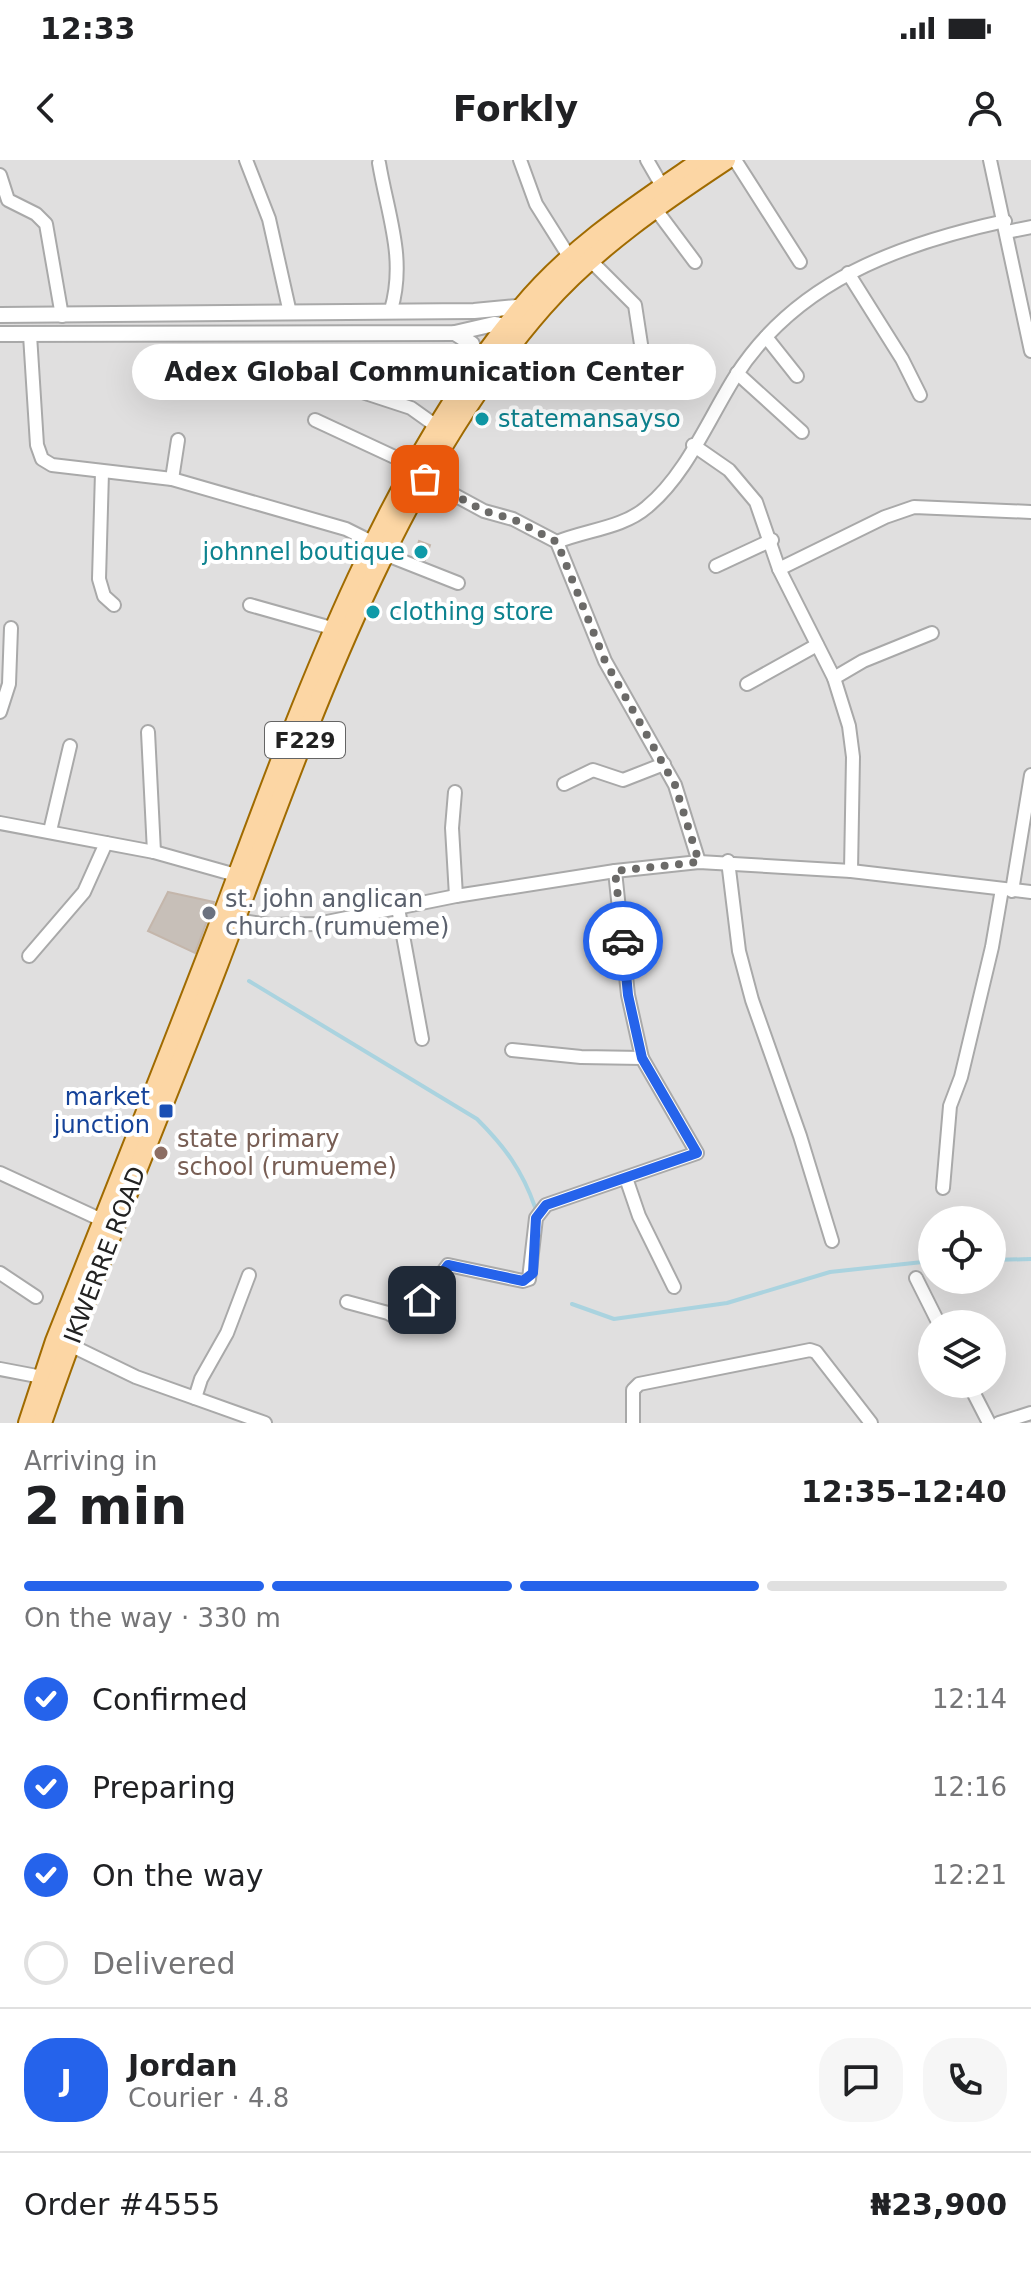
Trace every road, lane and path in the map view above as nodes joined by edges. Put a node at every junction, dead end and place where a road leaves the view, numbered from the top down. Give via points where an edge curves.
1 (246, 160) edge
2 (520, 160) edge
3 (647, 160) edge
4 (726, 160) edge
5 (735, 160) edge
6 (990, 160) edge
7 (697, 161) edge
8 (379, 163) dead end
9 (0, 175) edge
10 (662, 186) junction
11 (654, 207) junction
12 (1006, 226) junction
13 (1031, 227) edge
14 (570, 258) junction
15 (592, 262) junction
16 (695, 262) dead end
17 (800, 262) dead end
18 (848, 273) junction
19 (522, 306) junction
20 (544, 306) junction
21 (391, 310) junction
22 (474, 311) junction
23 (290, 313) junction
24 (0, 315) edge
25 (62, 316) junction
26 (506, 329) junction
27 (455, 333) junction
28 (0, 334) edge
29 (30, 335) junction
30 (766, 337) junction
31 (1031, 351) edge
32 (498, 361) junction
33 (478, 366) junction
34 (737, 373) junction
35 (797, 376) dead end
36 (646, 377) dead end
37 (350, 388) dead end
38 (920, 395) dead end
39 (315, 420) dead end
40 (439, 428) junction
41 (802, 432) dead end
42 (178, 440) dead end
43 (693, 445) junction
44 (102, 472) junction
45 (420, 473) junction
46 (172, 479) junction
47 (1031, 512) edge
48 (772, 540) junction
49 (557, 542) junction
50 (381, 550) junction
51 (716, 566) dead end
52 (779, 569) junction
53 (458, 583) dead end
54 (114, 605) dead end
55 (250, 605) dead end
56 (11, 628) dead end
57 (335, 629) junction
58 (932, 633) dead end
59 (817, 645) junction
60 (834, 678) junction
61 (747, 684) dead end
62 (0, 712) edge
63 (148, 732) dead end
64 (70, 746) dead end
65 (664, 764) junction
66 (1031, 775) edge
67 (564, 784) dead end
68 (455, 792) dead end
69 (0, 823) edge
70 (50, 831) junction
71 (106, 843) junction
72 (154, 852) junction
73 (728, 861) junction
74 (699, 862) junction
75 (615, 871) junction
76 (851, 871) junction
77 (244, 877) junction
78 (1007, 890) junction
79 (1031, 892) edge
80 (456, 896) junction
81 (398, 908) junction
82 (228, 919) junction
83 (29, 956) dead end
84 (422, 1039) dead end
85 (512, 1050) dead end
86 (642, 1058) junction
87 (0, 1173) edge
88 (626, 1178) junction
89 (943, 1188) dead end
90 (104, 1221) junction
91 (832, 1241) dead end
92 (0, 1273) edge
93 (249, 1275) dead end
94 (916, 1278) dead end
95 (674, 1287) dead end
96 (36, 1297) dead end
97 (347, 1302) dead end
98 (932, 1310) edge
99 (70, 1345) junction
100 (0, 1369) edge
101 (42, 1377) junction
102 (195, 1398) junction
103 (976, 1398) edge
104 (1031, 1413) edge
105 (28, 1423) edge
106 (42, 1423) edge
107 (265, 1423) edge
108 (633, 1423) edge
109 (871, 1423) edge
110 (989, 1423) edge
111 (999, 1423) edge

1 - 23 street via 269,219
2 - 14 street via 536,204
3 - 10 street
4 - 11 main road, IKWERRE ROAD / F229
5 - 17 street
6 - 12 street
7 - 10 main road, IKWERRE ROAD / F229
8 - 21 street via 399,257
9 - 25 street via 8,200 46,224
10 - 14 main road, IKWERRE ROAD / F229
11 - 15 main road, IKWERRE ROAD / F229
11 - 16 street
12 - 13 street
12 - 18 street via 920,242
12 - 31 street
14 - 19 main road, IKWERRE ROAD / F229
15 - 20 main road, IKWERRE ROAD / F229
15 - 36 street via 635,305
18 - 30 street via 821,288
18 - 38 street
19 - 20 street
19 - 22 street
19 - 26 main road, IKWERRE ROAD / F229
20 - 26 main road, IKWERRE ROAD / F229
21 - 22 street
21 - 23 street
22 - 26 street
23 - 25 street
24 - 25 street
26 - 27 street
26 - 32 main road, IKWERRE ROAD / F229
26 - 32 street
26 - 33 main road, IKWERRE ROAD / F229
27 - 29 street
27 - 33 street via 472,344
28 - 29 street
29 - 44 street via 42,459
30 - 34 street
30 - 35 street
32 - 45 main road, IKWERRE ROAD / F229
33 - 40 main road, IKWERRE ROAD / F229
34 - 41 street
34 - 43 street
37 - 40 street via 411,408
39 - 45 street
40 - 45 main road, IKWERRE ROAD / F229
42 - 46 street
43 - 48 street via 745,485
43 - 49 street via 680,470 640,513
44 - 46 street
44 - 54 street via 99,579 104,596
45 - 49 street via 484,511
45 - 50 main road, IKWERRE ROAD / F229
46 - 50 street via 346,529
47 - 52 street via 914,507
48 - 51 street
48 - 52 street
49 - 65 street via 605,661
50 - 53 street
50 - 57 main road, IKWERRE ROAD / F229
50 - 77 main road, IKWERRE ROAD / F229
52 - 59 street
55 - 57 street
56 - 62 street via 9,684
57 - 77 main road, IKWERRE ROAD / F229
58 - 60 street
59 - 60 street
59 - 61 street
60 - 76 street via 853,757
63 - 72 street
64 - 70 street
65 - 67 street via 623,780 593,770
65 - 74 street
66 - 78 street
68 - 80 street
69 - 70 street
70 - 71 street
71 - 72 street
71 - 83 street via 84,892
72 - 77 street
73 - 74 street
73 - 76 street
73 - 91 street via 739,951 752,1000
74 - 75 street
75 - 80 street
75 - 86 street via 628,995
76 - 78 street
77 - 82 main road, IKWERRE ROAD / F229
78 - 79 street
78 - 89 street via 950,1106
80 - 81 street
81 - 82 street via 317,924
81 - 84 street
82 - 90 main road, IKWERRE ROAD / F229
82 - 99 main road, IKWERRE ROAD / F229
85 - 86 street
86 - 88 street via 698,1151
87 - 90 street
88 - 95 street
88 - 97 street via 546,1205 536,1218 529,1279 448,1265 422,1300 416,1318 403,1322
90 - 101 main road, IKWERRE ROAD / F229
92 - 96 street
93 - 102 street
94 - 98 street
99 - 102 street
99 - 106 main road, IKWERRE ROAD / F229
100 - 101 street
101 - 105 main road, IKWERRE ROAD / F229
102 - 107 street
103 - 110 street
104 - 111 street
108 - 109 street via 633,1390 639,1384 810,1350

